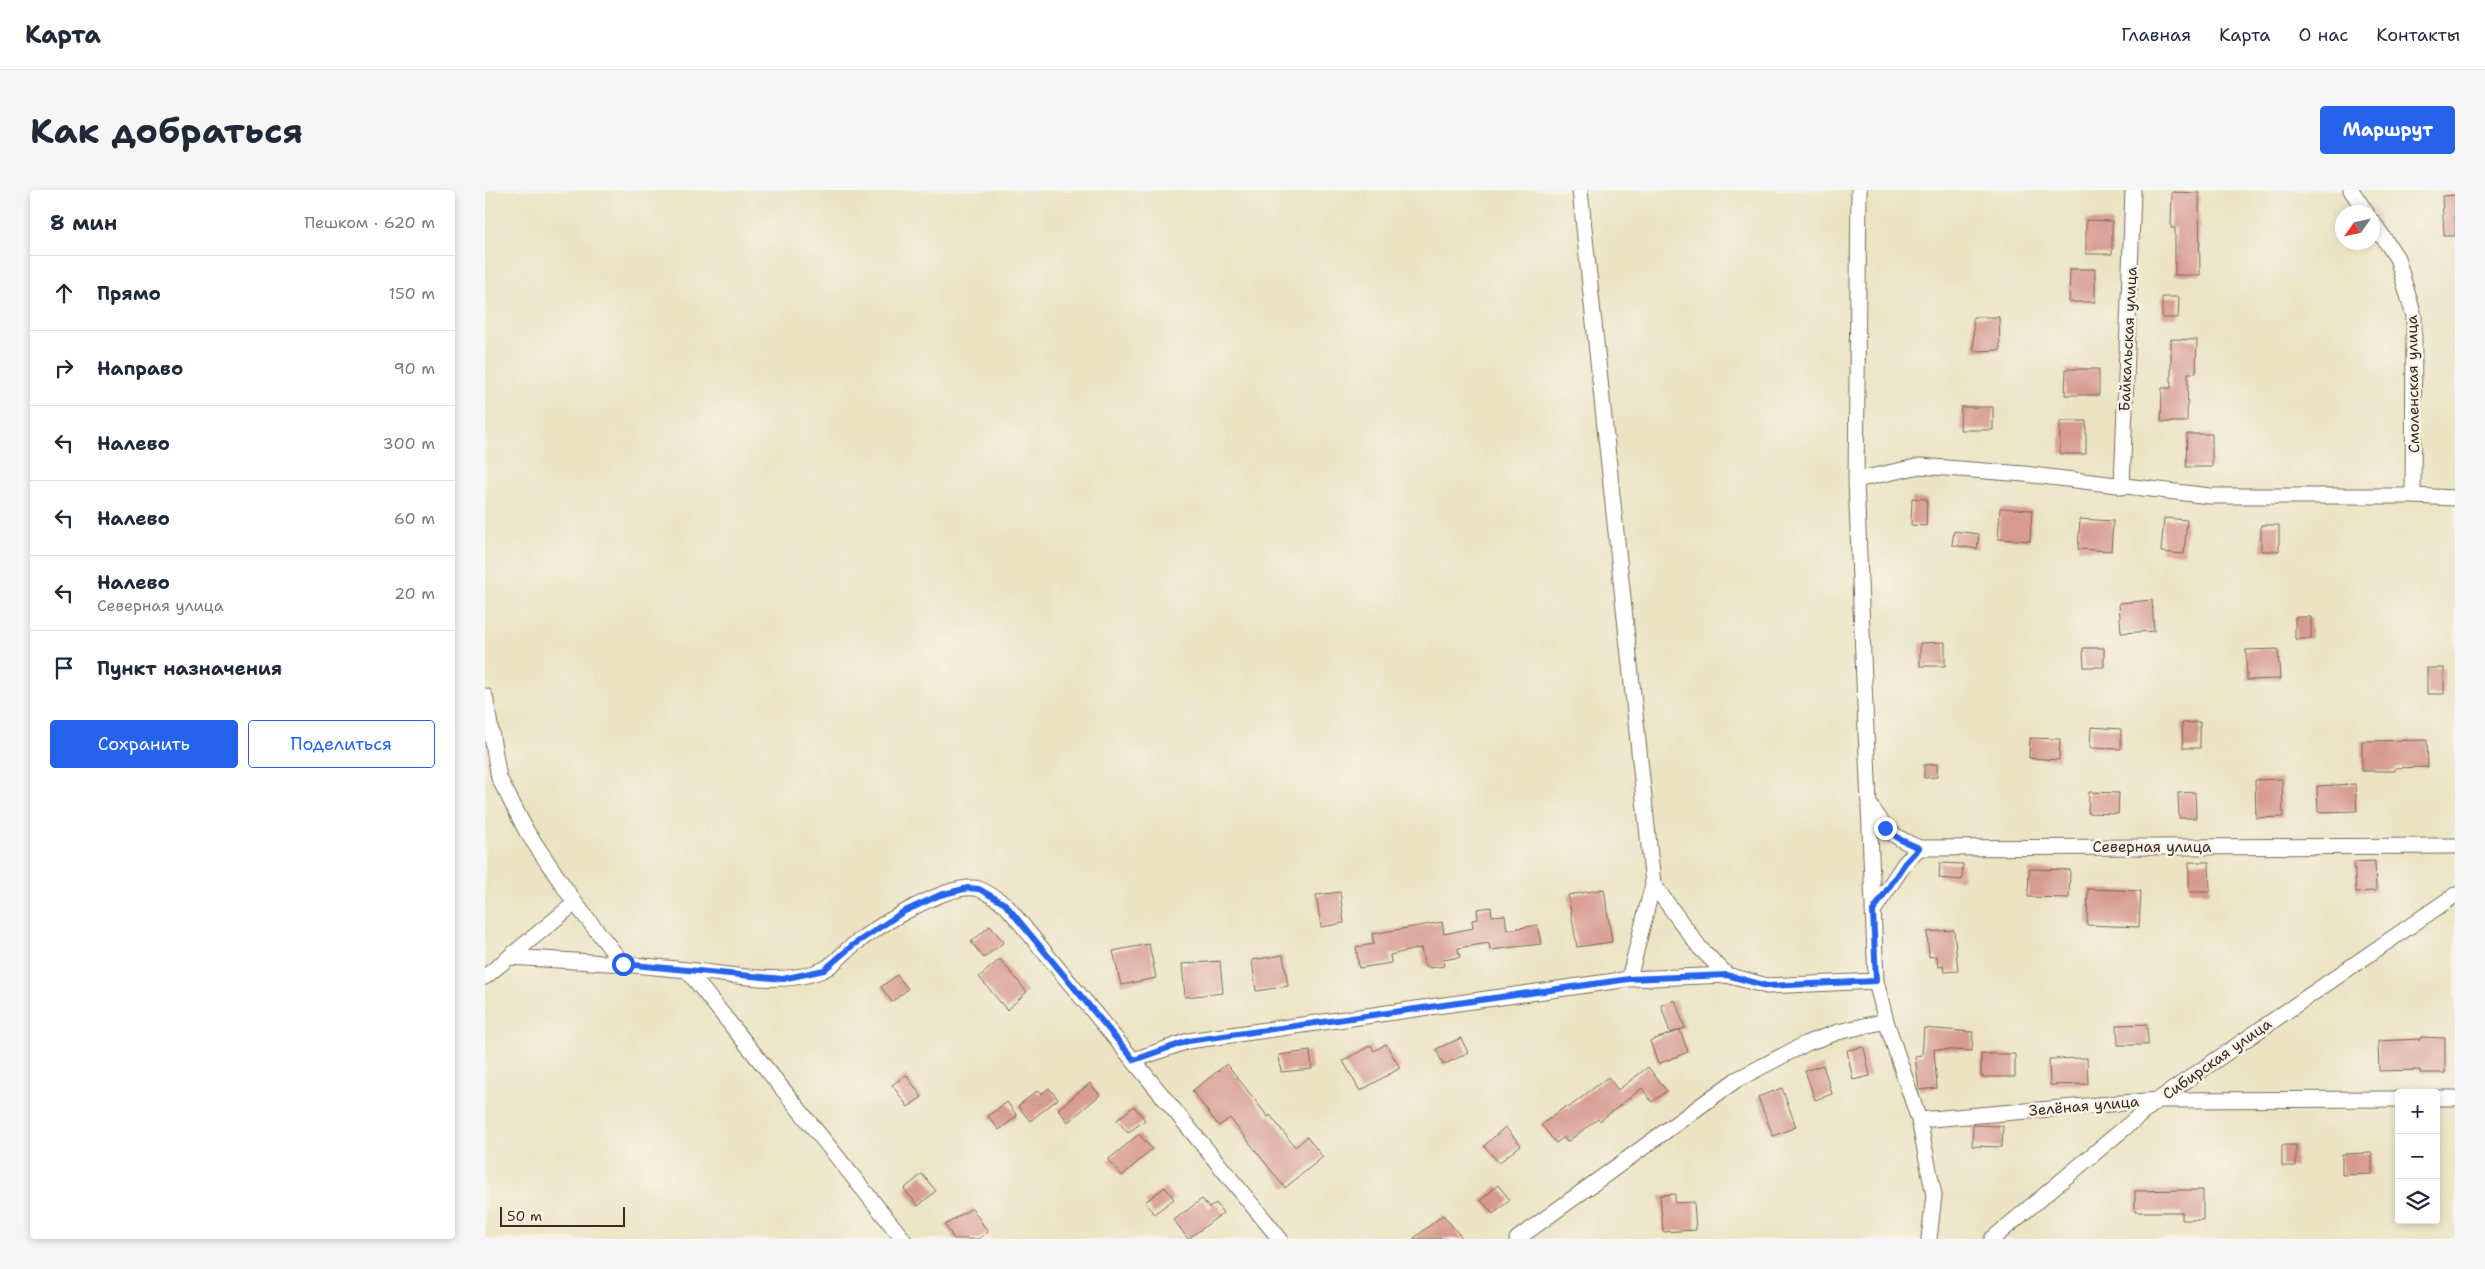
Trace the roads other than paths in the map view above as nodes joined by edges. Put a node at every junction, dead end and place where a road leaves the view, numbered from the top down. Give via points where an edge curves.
1 (1580, 190) edge
2 (1859, 190) edge
3 (2133, 190) edge
4 (2351, 190) edge
5 (2361, 205) edge
6 (2380, 232) edge
7 (1856, 480) junction
8 (2122, 487) junction
9 (2413, 496) junction
10 (2455, 498) edge
11 (485, 696) edge
12 (1869, 802) junction
13 (2455, 846) edge
14 (1919, 848) junction
15 (1653, 884) junction
16 (2455, 896) edge
17 (575, 904) junction
18 (1873, 911) junction
19 (509, 957) junction
20 (623, 964) junction
21 (687, 970) junction
22 (1727, 975) junction
23 (485, 977) edge
24 (1629, 979) junction
25 (1876, 981) junction
26 (1886, 1021) junction
27 (1134, 1060) junction
28 (2440, 1098) edge
29 (2455, 1098) edge
30 (2395, 1099) edge
31 (2158, 1100) junction
32 (1919, 1120) junction
33 (903, 1239) edge
34 (1280, 1239) edge
35 (1517, 1239) edge
36 (1929, 1239) edge
37 (1992, 1239) edge

1 - 15 street
2 - 7 street
3 - 8 street, Байкальская улица
4 - 5 street
6 - 9 street, Смоленская улица via 2397,258 2414,316
7 - 8 street via 1921,466 2025,474
7 - 12 street
8 - 9 street via 2210,496
9 - 10 street
11 - 17 street via 499,778 527,832
12 - 14 street, Северная улица via 1885,828
12 - 18 street
13 - 14 street, Северная улица
14 - 18 street
15 - 22 street via 1700,948
15 - 24 street
16 - 31 street, Сибирская улица
17 - 19 street
17 - 20 street
18 - 25 street
19 - 20 street
19 - 23 street
20 - 21 street
21 - 27 street via 783,979 824,970 853,945 903,912 940,895 968,888 979,889 1005,904
21 - 33 street
22 - 24 street
22 - 25 street via 1767,986
24 - 27 street via 1188,1041
25 - 26 street
26 - 32 street
26 - 35 street via 1838,1032 1807,1044 1737,1080
27 - 34 street
28 - 29 street
30 - 31 street, Зелёная улица
31 - 32 street, Зелёная улица
31 - 37 street, Сибирская улица
32 - 36 street via 1934,1195

